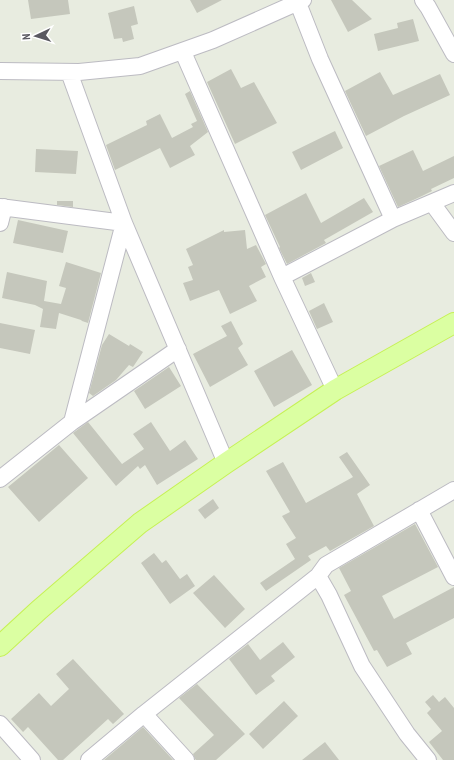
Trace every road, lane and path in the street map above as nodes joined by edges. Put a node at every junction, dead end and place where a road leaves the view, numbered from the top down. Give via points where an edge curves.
1 (423, 0) edge
2 (300, 1) edge
3 (183, 52) junction
4 (454, 54) edge
5 (0, 71) edge
6 (69, 72) junction
7 (454, 193) edge
8 (432, 202) junction
9 (2, 207) edge
10 (392, 219) junction
11 (0, 223) edge
12 (124, 223) junction
13 (454, 233) edge
14 (282, 277) junction
15 (454, 322) edge
16 (178, 349) junction
17 (335, 390) junction
18 (72, 422) junction
19 (226, 463) junction
20 (0, 479) edge
21 (454, 490) edge
22 (419, 510) junction
23 (318, 576) junction
24 (454, 577) edge
25 (0, 646) edge
26 (144, 714) junction
27 (0, 724) edge
28 (32, 760) edge
29 (88, 760) edge
30 (186, 760) edge
31 (428, 760) edge

1 - 4 street
2 - 3 street
2 - 10 street via 320,60
3 - 6 street via 140,66
3 - 14 street
5 - 6 street
6 - 12 street
7 - 8 street
8 - 10 street
8 - 13 street
9 - 11 street
9 - 12 street
10 - 14 street
12 - 16 street
12 - 18 street
14 - 17 street
15 - 17 main road
16 - 18 street
16 - 19 street
17 - 19 main road
18 - 20 street
19 - 25 main road via 140,523
21 - 22 street
22 - 23 street via 326,565
22 - 24 street
23 - 26 street
23 - 31 street via 362,666 407,734
26 - 29 street
26 - 30 street
27 - 28 street

